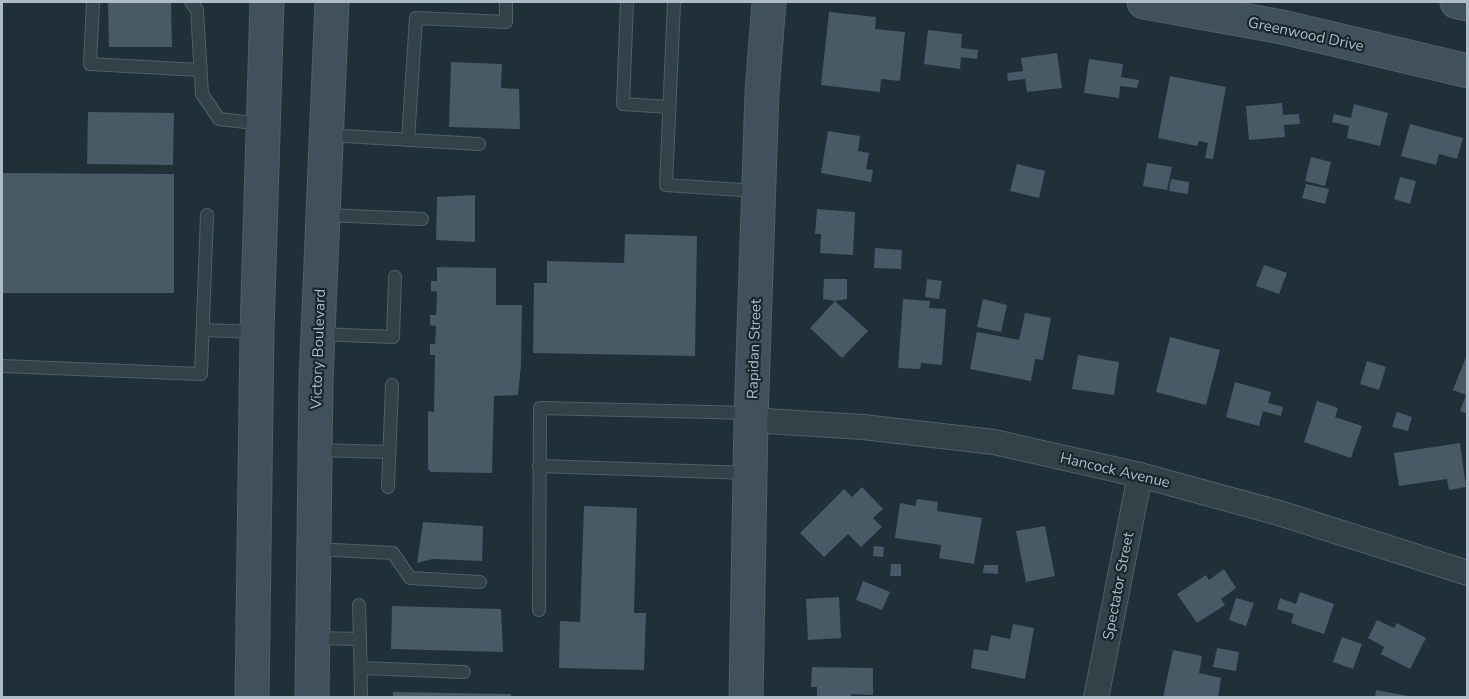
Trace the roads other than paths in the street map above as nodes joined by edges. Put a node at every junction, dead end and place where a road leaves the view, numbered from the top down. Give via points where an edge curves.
1 (93, 2) edge
2 (191, 2) edge
3 (267, 2) edge
4 (332, 2) edge
5 (506, 2) edge
6 (627, 2) edge
7 (674, 2) edge
8 (769, 2) edge
9 (1144, 2) edge
10 (1457, 2) edge
11 (1467, 4) edge
12 (200, 70) junction
13 (1467, 71) edge
14 (669, 107) junction
15 (265, 124) junction
16 (326, 135) junction
17 (408, 140) junction
18 (479, 144) dead end
19 (758, 192) junction
20 (207, 215) dead end
21 (322, 215) junction
22 (422, 219) dead end
23 (395, 277) dead end
24 (202, 330) junction
25 (257, 332) junction
26 (318, 334) junction
27 (2, 366) edge
28 (392, 385) dead end
29 (752, 417) junction
30 (315, 450) junction
31 (389, 452) junction
32 (539, 466) junction
33 (751, 473) junction
34 (1140, 475) junction
35 (388, 487) dead end
36 (314, 549) junction
37 (1467, 573) edge
38 (480, 582) dead end
39 (359, 605) dead end
40 (539, 610) dead end
41 (313, 638) junction
42 (360, 639) junction
43 (361, 668) junction
44 (464, 672) dead end
45 (252, 698) edge
46 (312, 698) edge
47 (361, 698) edge
48 (746, 698) edge
49 (1096, 698) edge

1 - 12 lane via 90,63
2 - 12 lane via 197,10
3 - 15 main road
4 - 16 main road, Victory Boulevard
5 - 17 lane via 506,22 416,18
6 - 14 lane via 623,104
7 - 14 lane
8 - 19 main road, Rapidan Street
9 - 13 main road, Greenwood Drive via 1282,27
10 - 11 main road
12 - 15 lane via 202,94 219,119
14 - 19 lane via 666,185
15 - 25 main road
16 - 17 lane
16 - 21 main road, Victory Boulevard
17 - 18 lane
19 - 29 main road, Rapidan Street
20 - 24 lane
21 - 22 lane
21 - 26 main road, Victory Boulevard
23 - 26 lane via 393,337
24 - 25 lane
24 - 27 lane via 201,374
25 - 45 main road
26 - 30 main road, Victory Boulevard
28 - 31 lane
29 - 32 lane via 540,408
29 - 33 main road, Rapidan Street
29 - 34 street, Hancock Avenue via 994,442
30 - 31 lane
30 - 36 main road, Victory Boulevard
31 - 35 lane
32 - 33 lane
32 - 40 lane
33 - 48 main road, Rapidan Street
34 - 37 street, Hancock Avenue via 1279,513
34 - 49 street, Spectator Street
36 - 38 lane via 393,553 410,578
36 - 41 main road, Victory Boulevard
39 - 42 lane
41 - 42 lane
41 - 46 main road, Victory Boulevard
42 - 43 lane
43 - 44 lane
43 - 47 lane

